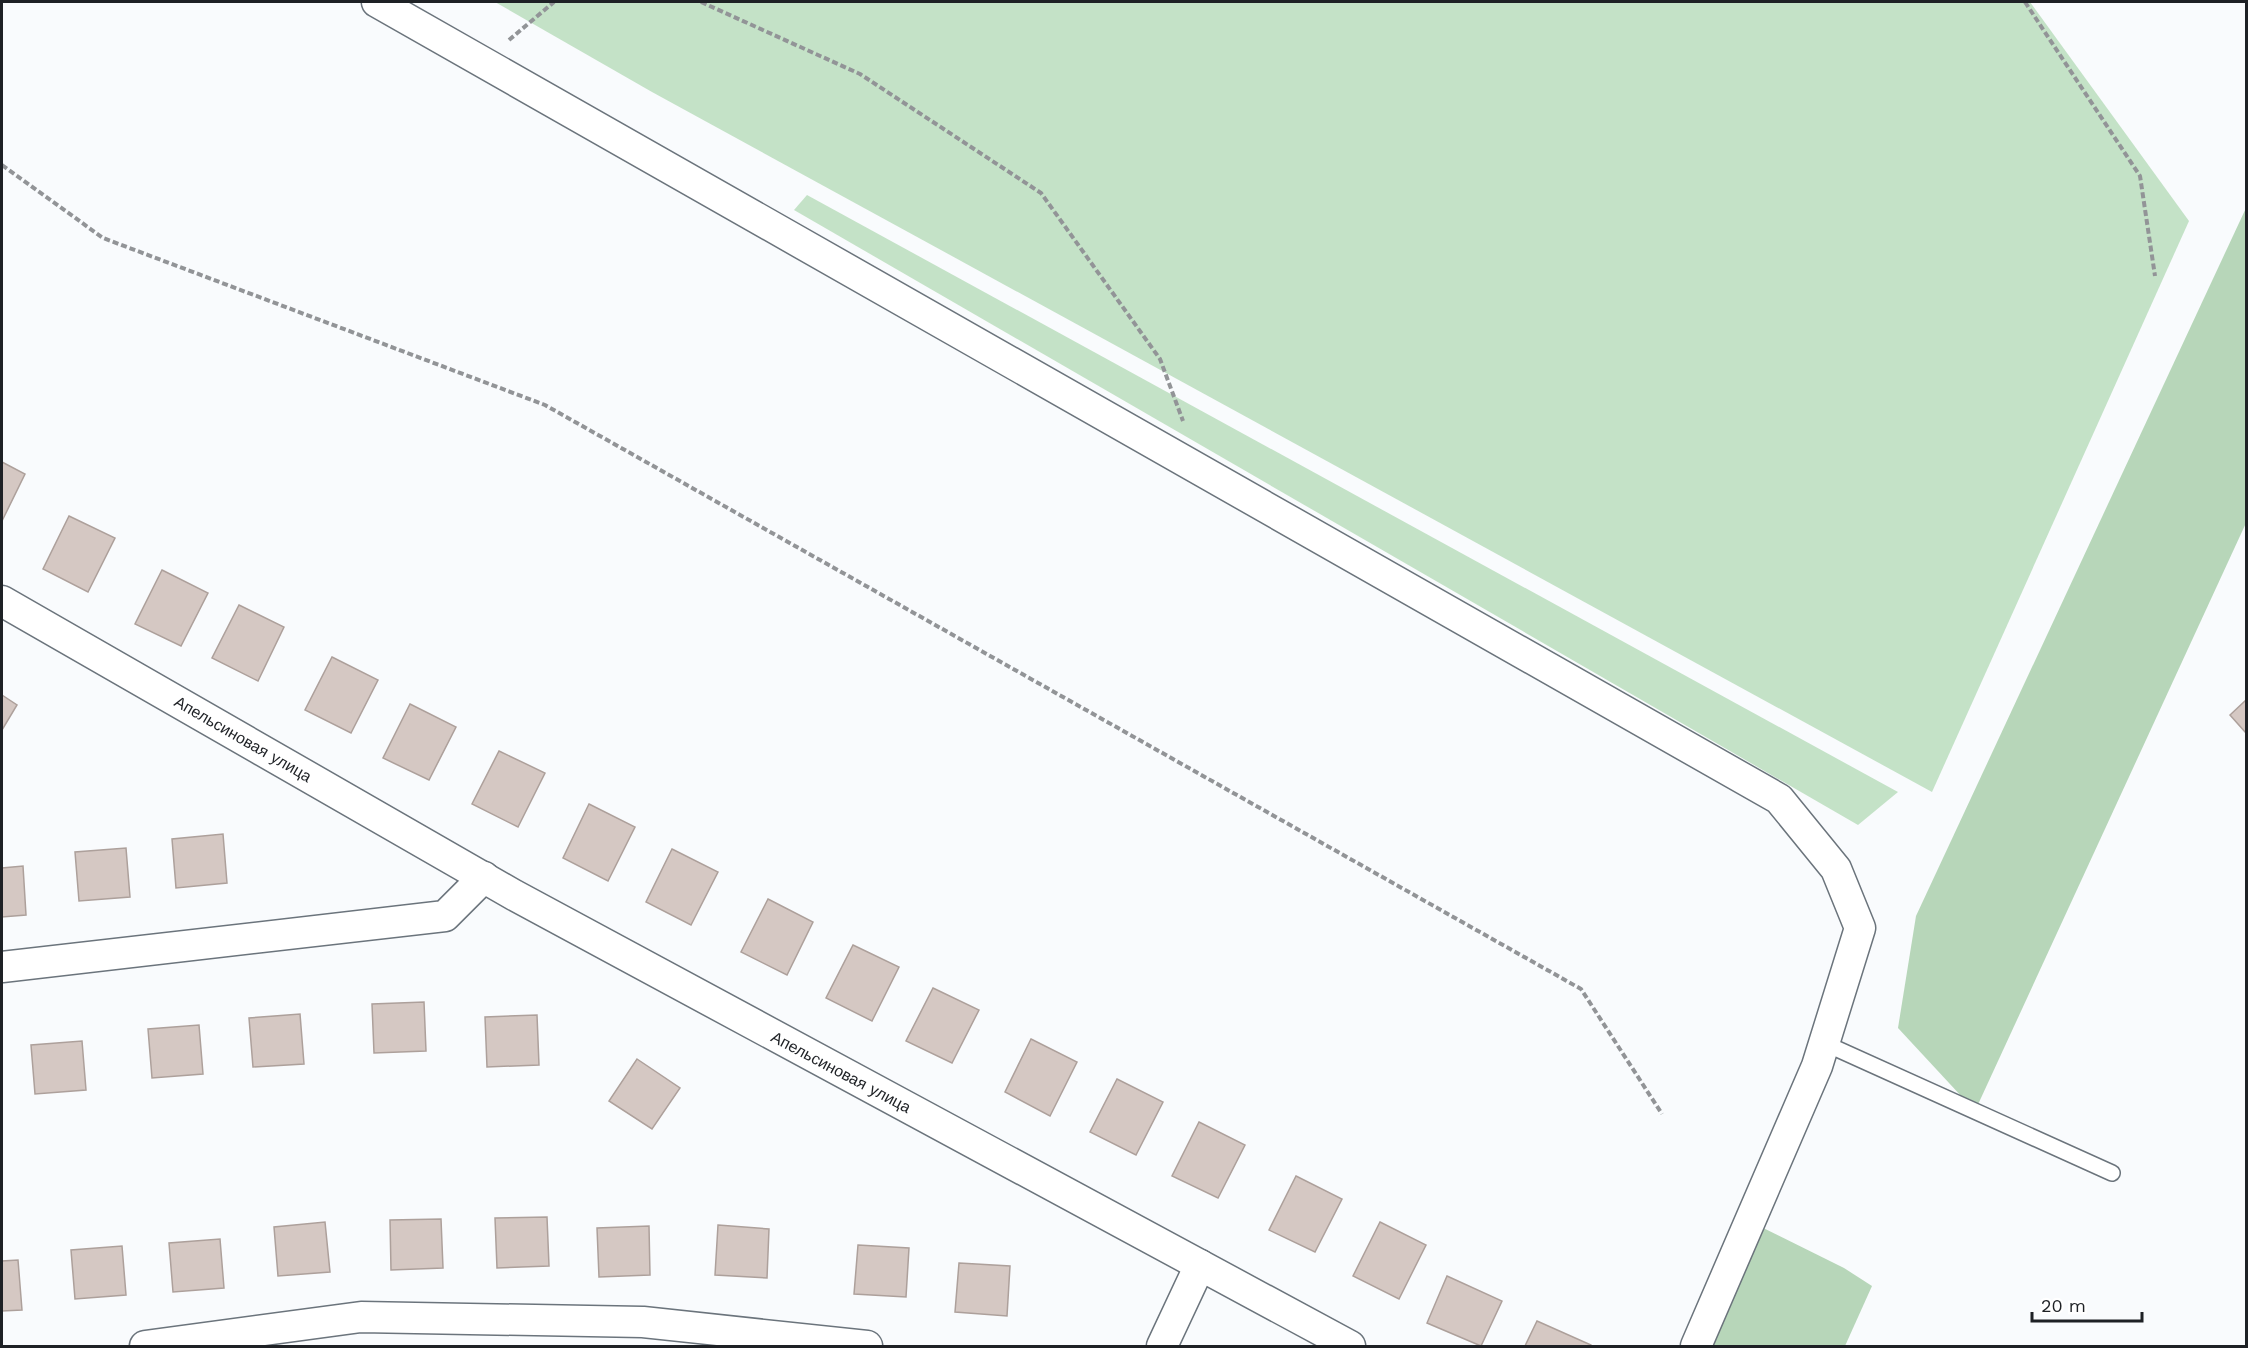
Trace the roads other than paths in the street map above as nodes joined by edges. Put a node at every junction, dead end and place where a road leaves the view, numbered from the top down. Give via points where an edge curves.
1 (377, 2) edge
2 (2, 601) edge
3 (484, 877) junction
4 (2, 967) edge
5 (1824, 1042) junction
6 (2112, 1173) dead end
7 (1200, 1265) junction
8 (145, 1347) edge
9 (867, 1347) edge
10 (1162, 1347) edge
11 (1350, 1347) edge
12 (1696, 1347) edge

1 - 5 street via 1779,799 1836,869 1860,928
2 - 3 street, Апельсиновая улица
3 - 4 street via 445,916
3 - 7 street, Апельсиновая улица
5 - 6 lane
5 - 12 street
7 - 10 street
7 - 11 street, Апельсиновая улица
8 - 9 street via 362,1317 643,1322

